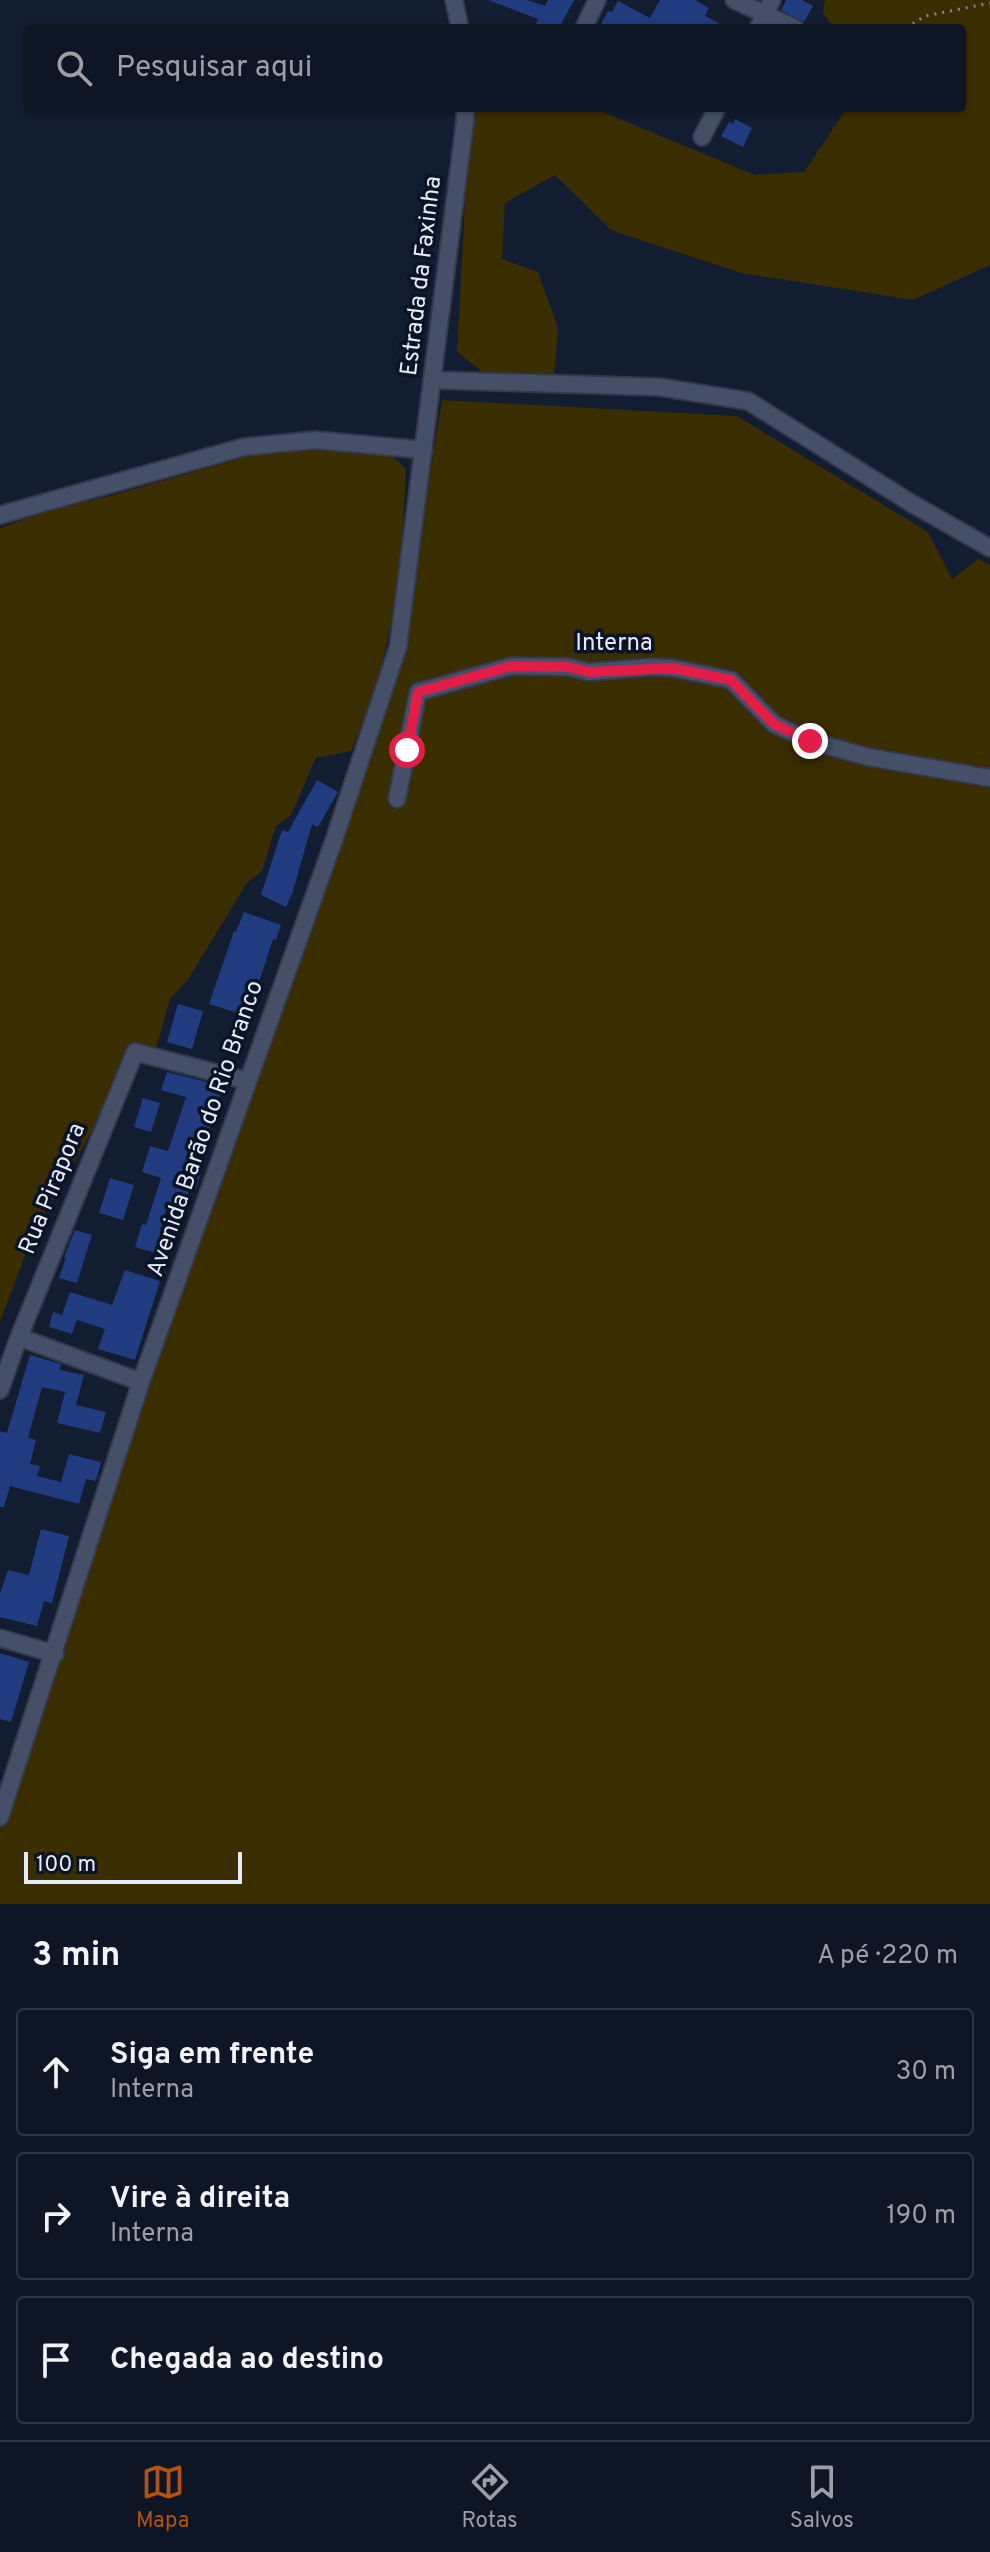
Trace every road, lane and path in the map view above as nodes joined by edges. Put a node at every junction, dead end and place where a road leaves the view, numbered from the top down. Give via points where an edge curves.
1 (454, 0) edge
2 (597, 0) edge
3 (734, 0) edge
4 (990, 3) edge
5 (765, 14) edge
6 (459, 24) edge
7 (586, 24) edge
8 (786, 24) edge
9 (912, 24) edge
10 (465, 112) edge
11 (715, 112) edge
12 (702, 137) dead end
13 (433, 380) junction
14 (424, 450) junction
15 (0, 515) edge
16 (990, 548) edge
17 (990, 778) edge
18 (397, 799) dead end
19 (248, 1081) junction
20 (19, 1337) junction
21 (141, 1382) junction
22 (0, 1390) edge
23 (0, 1638) edge
24 (55, 1654) junction
25 (0, 1817) edge

1 - 6 street
2 - 7 street
3 - 5 street
4 - 9 path via 925,16
5 - 8 street
10 - 13 street, Estrada da Faxinha
11 - 12 street
13 - 14 street, Estrada da Faxinha
13 - 16 street via 659,387 748,401
14 - 15 street via 315,440 244,447
14 - 19 street, Avenida Barão do Rio Branco via 398,647
17 - 18 street, Interna via 810,741 774,724 731,680 673,668 589,672 512,666 418,692
19 - 20 street, Rua Pirapora via 135,1052
19 - 21 street, Avenida Barão do Rio Branco
20 - 21 street
20 - 22 street, Rua Pirapora
21 - 24 street, Avenida Barão do Rio Branco
23 - 24 street
24 - 25 street, Avenida Barão do Rio Branco

